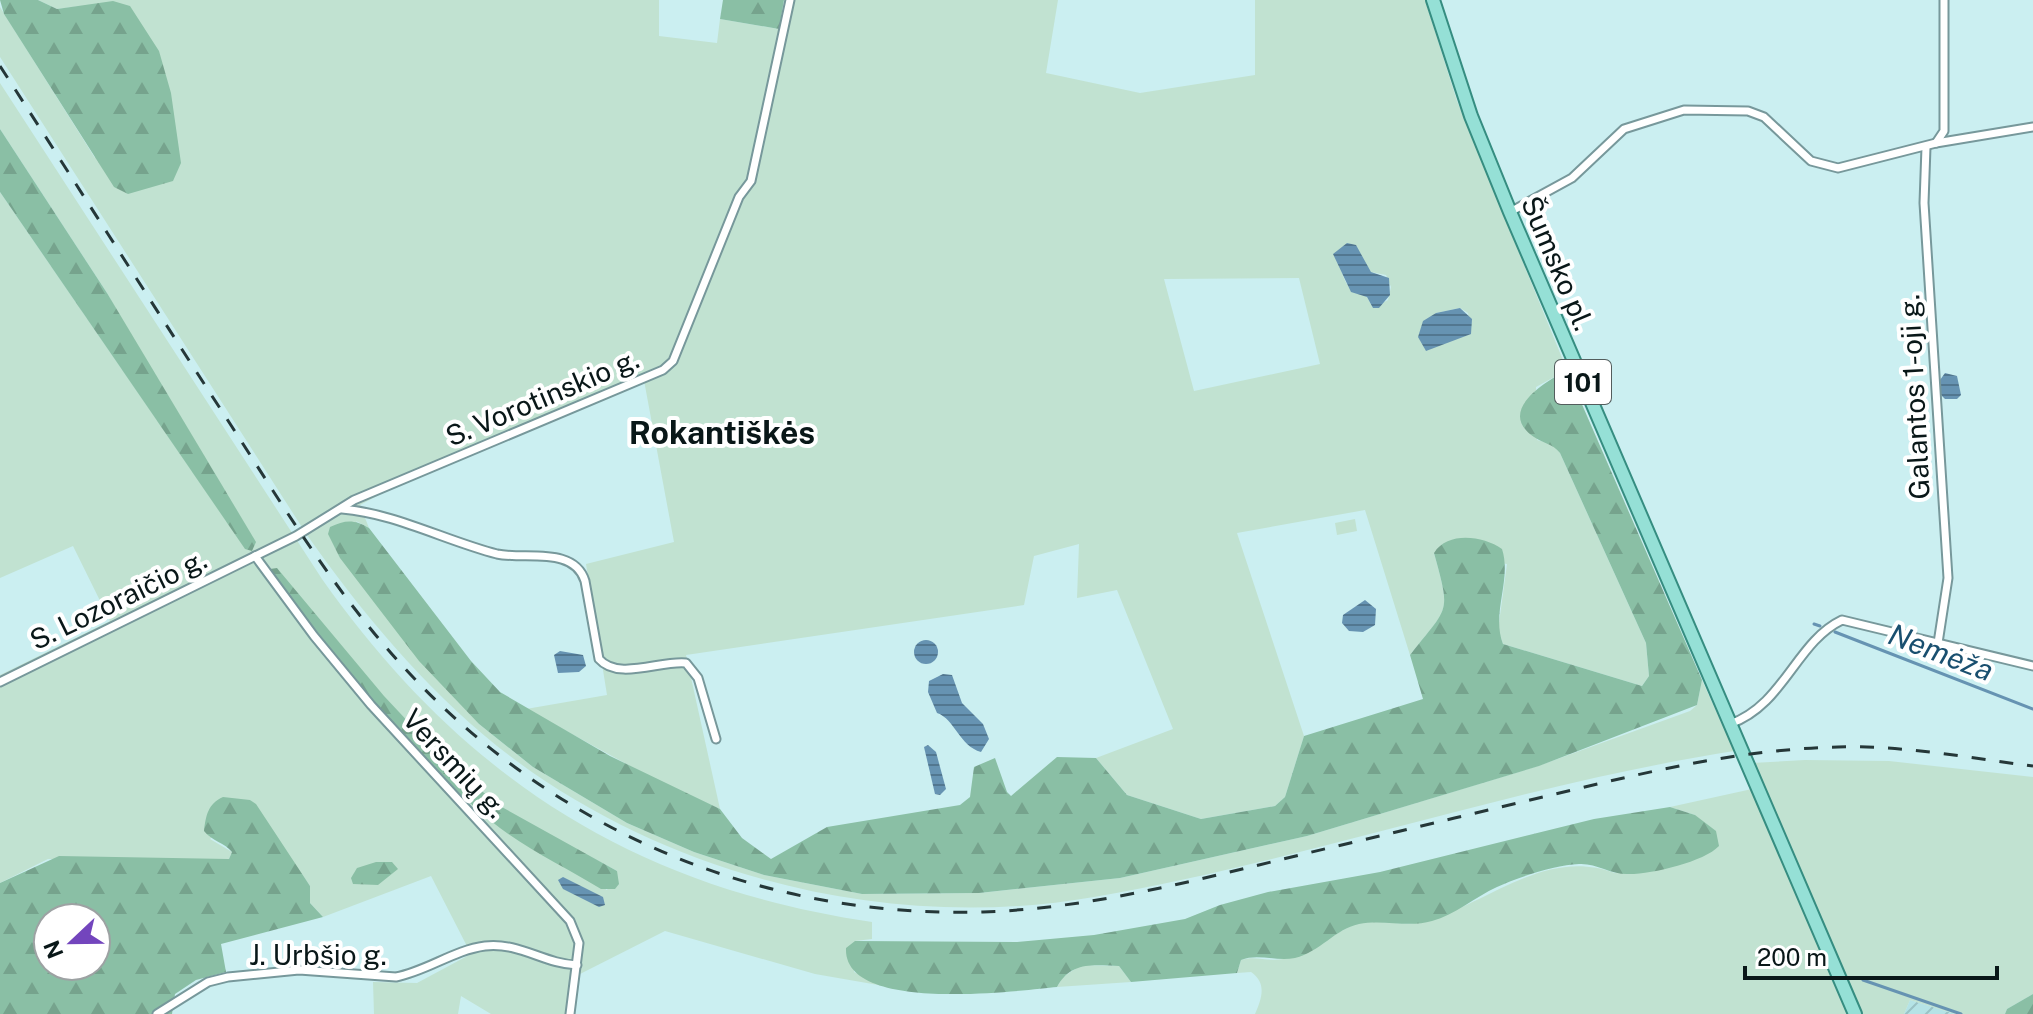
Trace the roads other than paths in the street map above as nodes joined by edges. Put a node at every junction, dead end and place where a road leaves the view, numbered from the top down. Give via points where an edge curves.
1 (790, 0) edge
2 (1433, 0) edge
3 (1944, 0) edge
4 (2033, 127) edge
5 (1936, 143) junction
6 (1926, 147) junction
7 (1510, 212) junction
8 (340, 509) junction
9 (255, 556) junction
10 (1938, 643) junction
11 (2033, 663) edge
12 (0, 682) edge
13 (1730, 724) junction
14 (716, 739) dead end
15 (577, 965) junction
16 (157, 1014) edge
17 (570, 1014) edge
18 (1855, 1014) edge

1 - 8 street, S. Vorotinskio g. via 751,181 739,197 673,361 663,370
2 - 7 main road, Šumsko pl. / 101
3 - 5 street via 1944,131
4 - 5 street
5 - 6 street
6 - 7 street via 1856,166 1823,167 1764,117 1748,111 1684,110 1624,129 1584,170
6 - 10 street, Galantos 1-oji g. via 1924,203 1948,578
7 - 13 main road, Šumsko pl. / 101
8 - 9 street, S. Vorotinskio g.
8 - 14 street via 500,554 572,562 585,581 599,659 619,669 686,663 698,678
9 - 12 street, S. Lozoraičio g.
9 - 15 street, Versmių g. via 371,705 570,921 579,943
10 - 11 street
10 - 13 street via 1842,620 1826,630 1761,708
13 - 18 main road, Šumsko pl. / 101
15 - 16 street, J. Urbšio g. via 519,947 486,946 396,977 266,972 208,982
15 - 17 street, Versmių g.

